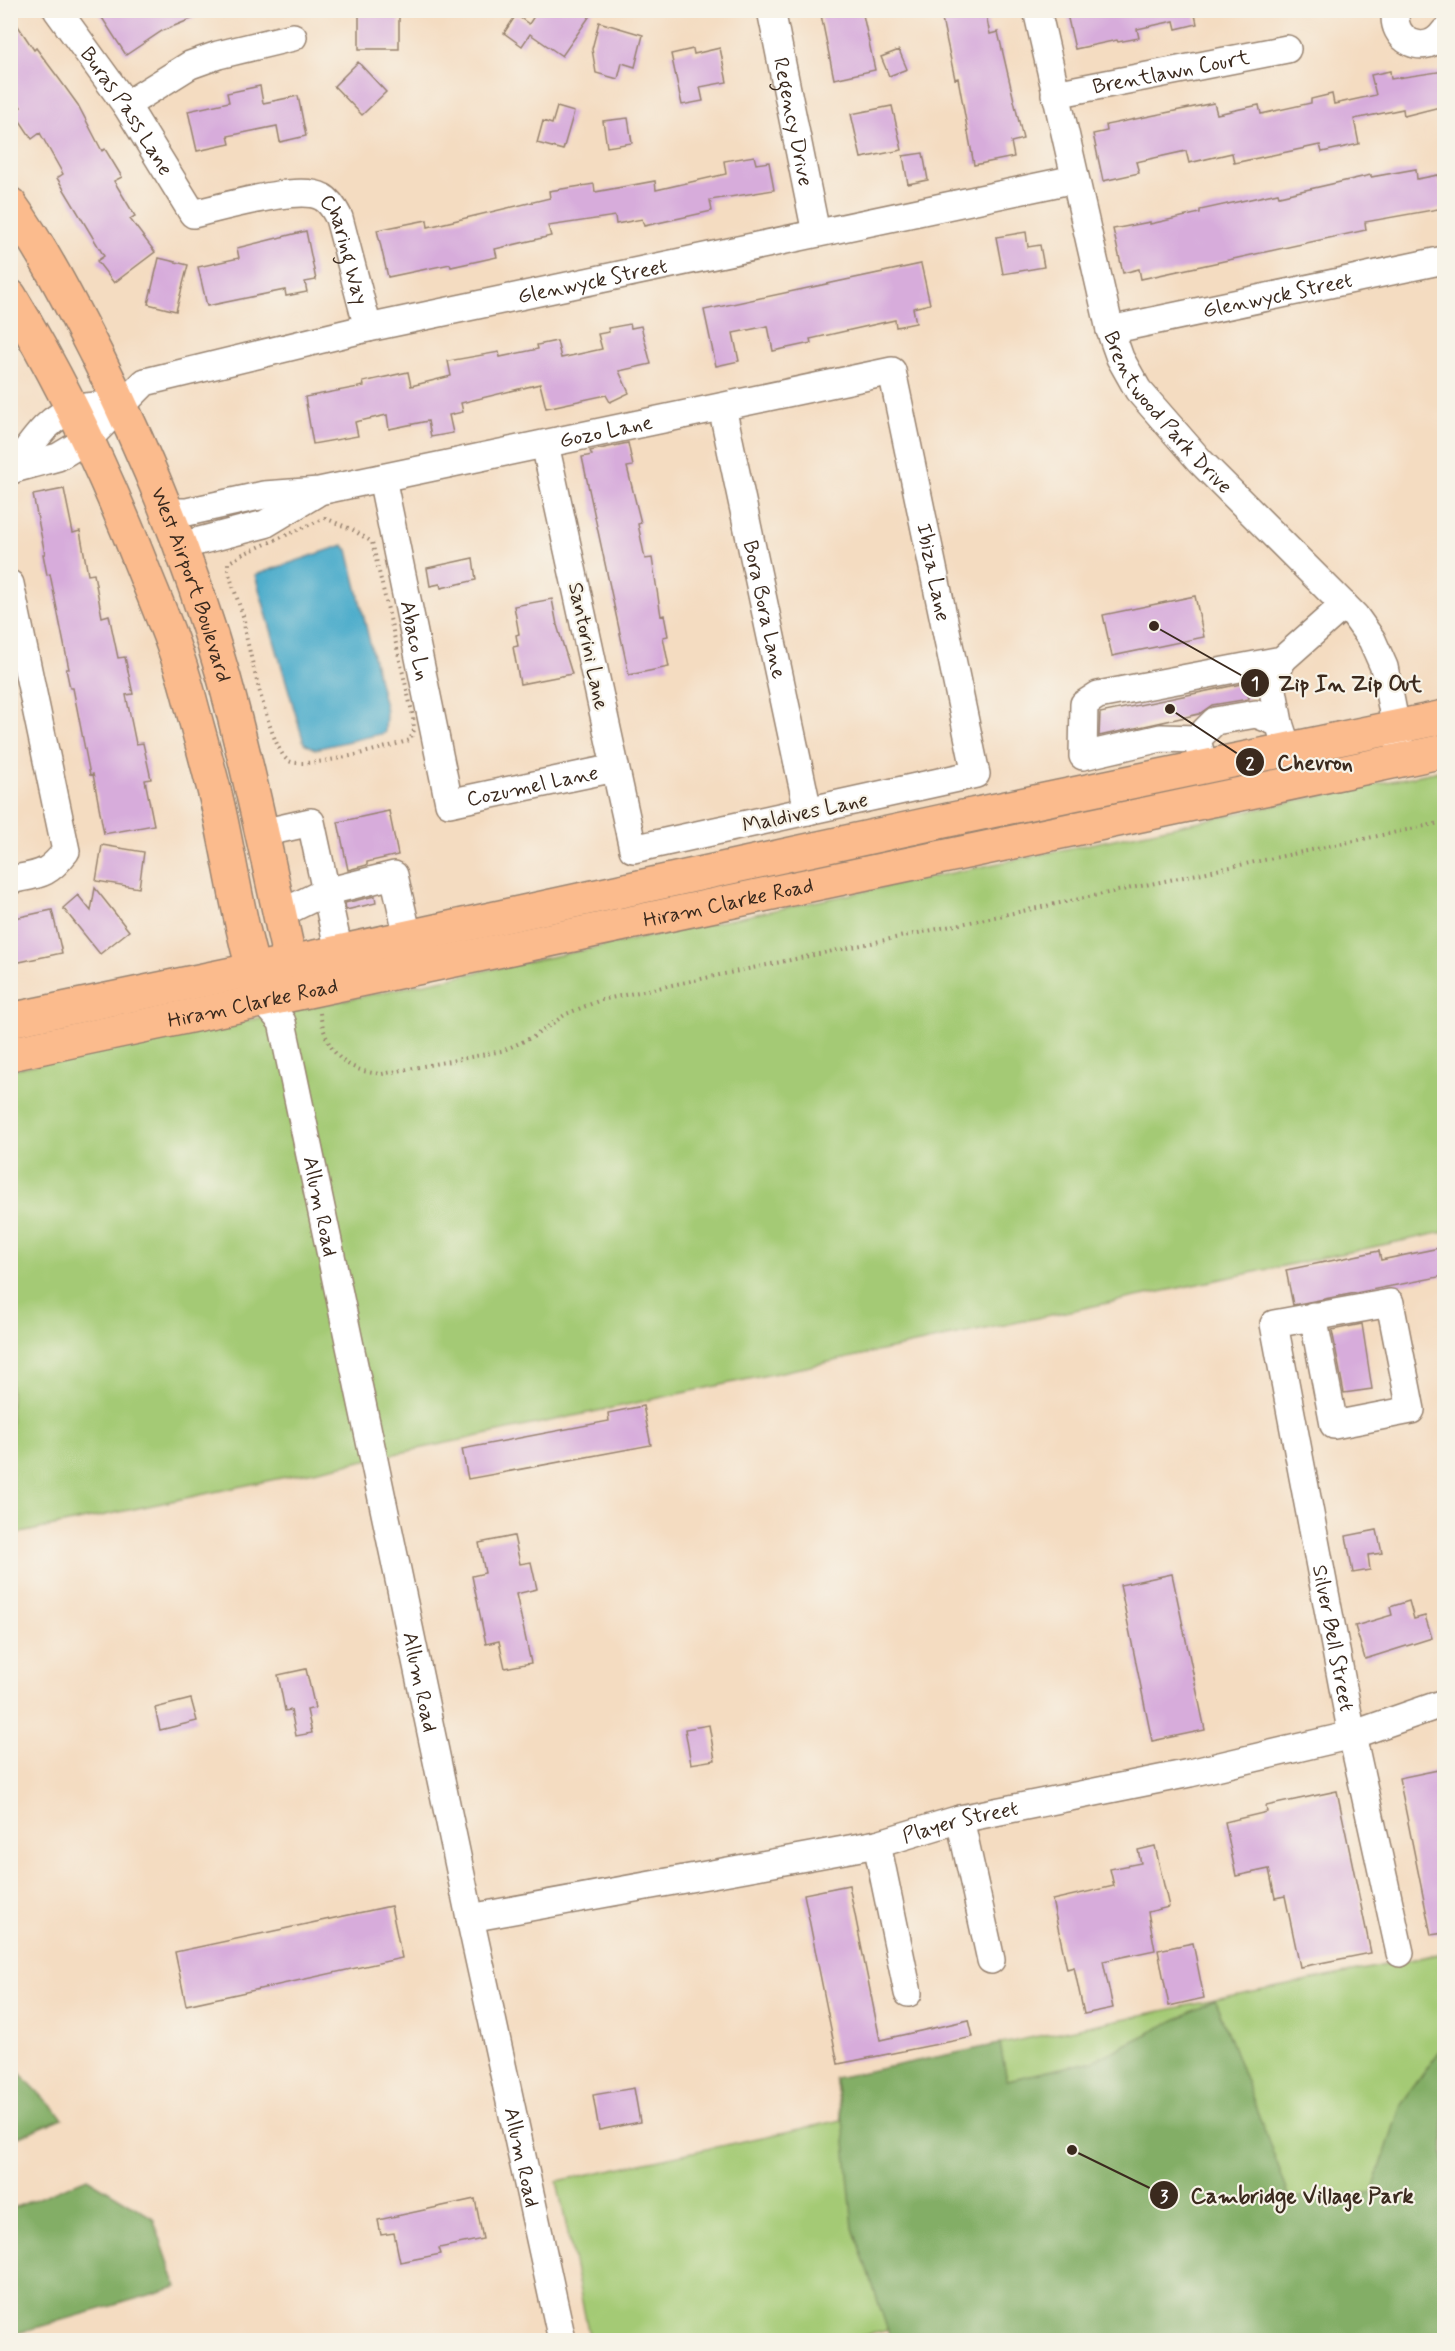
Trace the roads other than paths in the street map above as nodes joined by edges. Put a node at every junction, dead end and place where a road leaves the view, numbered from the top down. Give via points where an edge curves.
1 (57, 10) edge
2 (771, 10) edge
3 (1037, 10) edge
4 (1396, 10) edge
5 (1444, 32) edge
6 (292, 37) dead end
7 (1287, 49) dead end
8 (1056, 94) junction
9 (126, 105) junction
10 (1075, 179) junction
11 (10, 204) edge
12 (193, 214) joint
13 (816, 233) junction
14 (1444, 260) edge
15 (10, 296) edge
16 (368, 328) junction
17 (1110, 330) junction
18 (22, 337) edge
19 (892, 371) joint
20 (121, 404) junction
21 (722, 407) junction
22 (74, 409) junction
23 (88, 439) junction
24 (545, 444) junction
25 (11, 470) edge
26 (382, 478) junction
27 (319, 492) junction
28 (223, 504) junction
29 (168, 512) junction
30 (228, 533) junction
31 (180, 546) junction
32 (10, 584) edge
33 (1344, 605) junction
34 (1282, 660) junction
35 (1444, 717) edge
36 (1395, 728) junction
37 (1283, 737) junction
38 (1444, 751) edge
39 (1201, 754) junction
40 (1402, 759) junction
41 (615, 768) junction
42 (976, 774) joint
43 (1079, 794) junction
44 (450, 803) joint
45 (808, 812) junction
46 (1084, 827) junction
47 (262, 833) junction
48 (834, 845) junction
49 (633, 849) joint
50 (841, 878) junction
51 (10, 880) edge
52 (325, 892) junction
53 (594, 896) junction
54 (280, 914) junction
55 (602, 929) junction
56 (408, 937) junction
57 (339, 952) junction
58 (290, 962) junction
59 (253, 970) junction
60 (308, 998) junction
61 (273, 1012) junction
62 (10, 1020) edge
63 (10, 1054) edge
64 (1313, 1316) junction
65 (1444, 1703) edge
66 (1352, 1735) junction
67 (960, 1819) junction
68 (877, 1844) junction
69 (471, 1918) junction
70 (1400, 1953) dead end
71 (991, 1960) dead end
72 (908, 1993) dead end
73 (562, 2340) edge

1 - 9 street, Buras Pass Lane
2 - 13 street, Regency Drive
3 - 8 street, Brentwood Park Drive
4 - 5 street via 1397,30 1409,43 1434,43
6 - 9 street via 190,65
7 - 8 street, Brentlawn Court
8 - 10 street, Brentwood Park Drive
9 - 12 street, Buras Pass Lane
10 - 13 street, Glenwyck Street
10 - 17 street, Brentwood Park Drive
11 - 20 main road, West Airport Boulevard via 63,290
12 - 16 street, Charing Way via 298,192 323,197 339,218
13 - 16 street, Glenwyck Street
14 - 17 street, Glenwyck Street
15 - 18 main road, West Airport Boulevard
16 - 20 street, Glenwyck Street via 145,382
17 - 33 street, Brentwood Park Drive via 1138,390 1200,461
18 - 22 main road, West Airport Boulevard
19 - 21 street, Gozo Lane
19 - 42 street, Ibiza Lane
20 - 22 street
20 - 23 street, Glenwyck Street
20 - 29 main road, West Airport Boulevard
21 - 24 street, Gozo Lane
21 - 45 street, Bora Bora Lane
22 - 23 main road, West Airport Boulevard
22 - 25 street via 46,426
23 - 25 street, Glenwyck Street via 58,457
23 - 59 main road, West Airport Boulevard via 150,586 188,690
24 - 26 street, Gozo Lane
24 - 41 street, Santorini Lane
26 - 27 street, Gozo Lane
26 - 44 street, Abaco Ln
27 - 28 street via 264,495
27 - 30 street via 266,524
28 - 29 street
28 - 30 street
29 - 31 main road, West Airport Boulevard
30 - 31 street
31 - 47 main road, West Airport Boulevard via 224,679
32 - 51 street via 66,851 44,873
33 - 34 street
33 - 36 street, Brentwood Park Drive via 1372,639 1384,667
34 - 37 street via 1272,685
34 - 39 street via 1098,695 1084,704 1083,756 1161,738
35 - 36 main road, Hiram Clarke Road
36 - 37 main road, Hiram Clarke Road
36 - 40 street, Brentwood Park Drive
37 - 39 main road, Hiram Clarke Road
37 - 39 street via 1256,714 1215,721
38 - 40 main road, Hiram Clarke Road
39 - 43 main road, Hiram Clarke Road
40 - 46 main road, Hiram Clarke Road
41 - 44 street, Cozumel Lane
41 - 49 street, Santorini Lane
42 - 45 street, Maldives Lane
43 - 46 main road
43 - 48 main road, Hiram Clarke Road
45 - 49 street, Maldives Lane
46 - 50 main road, Hiram Clarke Road
47 - 52 street via 311,822
47 - 54 main road, West Airport Boulevard
48 - 50 main road
48 - 53 main road, Hiram Clarke Road
50 - 55 main road, Hiram Clarke Road
52 - 54 street
52 - 56 street via 394,875
52 - 57 street
53 - 55 main road
53 - 56 main road, Hiram Clarke Road
54 - 58 main road, West Airport Boulevard
55 - 60 main road, Hiram Clarke Road
56 - 57 main road, Hiram Clarke Road
57 - 58 main road, Hiram Clarke Road
58 - 59 main road, Hiram Clarke Road
58 - 60 main road, West Airport Boulevard
59 - 61 main road, West Airport Boulevard
59 - 62 main road, Hiram Clarke Road
60 - 61 main road, Hiram Clarke Road
61 - 63 main road, Hiram Clarke Road
61 - 69 street, Allum Road
64 - 64 street via 1390,1303 1411,1410 1334,1425
64 - 66 street, Silver Bell Street via 1274,1324
65 - 66 street, Player Street
66 - 67 street, Player Street via 1191,1773
66 - 70 street, Silver Bell Street
67 - 68 street, Player Street
67 - 71 street
68 - 69 street, Player Street
68 - 72 street
69 - 73 street, Allum Road

